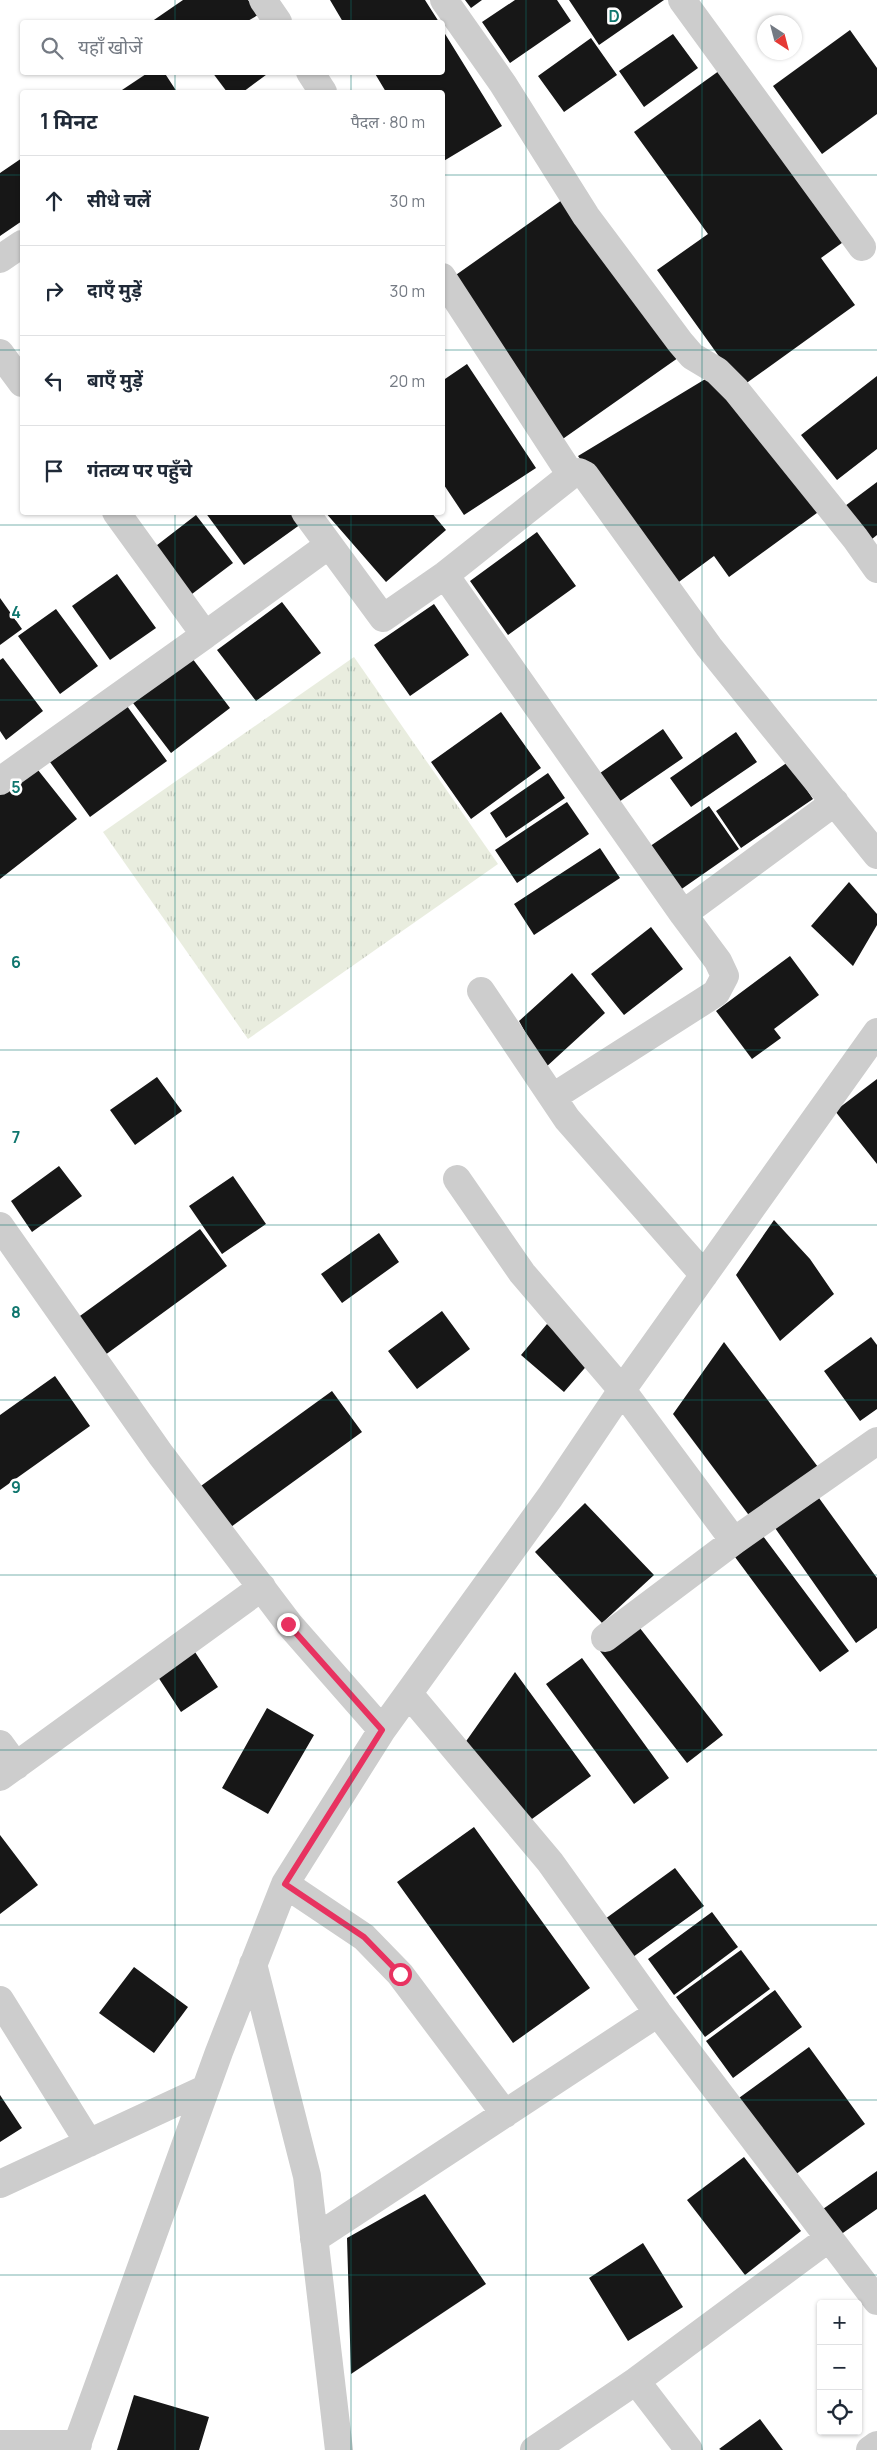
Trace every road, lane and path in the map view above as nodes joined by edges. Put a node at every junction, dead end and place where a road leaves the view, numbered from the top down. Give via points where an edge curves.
1 (263, 0) edge
2 (444, 0) edge
3 (682, 0) edge
4 (277, 20) edge
5 (312, 75) edge
6 (322, 90) edge
7 (20, 245) edge
8 (862, 247) dead end
9 (0, 259) edge
10 (445, 282) edge
11 (0, 352) edge
12 (20, 381) edge
13 (571, 475) junction
14 (118, 515) edge
15 (307, 515) edge
16 (329, 545) junction
17 (877, 569) edge
18 (445, 575) junction
19 (205, 635) junction
20 (0, 780) edge
21 (835, 802) junction
22 (877, 855) edge
23 (682, 914) junction
24 (481, 991) dead end
25 (877, 1032) edge
26 (553, 1097) junction
27 (457, 1179) dead end
28 (0, 1226) edge
29 (704, 1274) junction
30 (622, 1390) junction
31 (877, 1441) edge
32 (734, 1542) junction
33 (262, 1587) junction
34 (605, 1638) dead end
35 (408, 1694) junction
36 (382, 1730) junction
37 (0, 1744) edge
38 (8, 1772) edge
39 (285, 1884) junction
40 (253, 1964) junction
41 (0, 2000) edge
42 (658, 2013) junction
43 (205, 2089) junction
44 (505, 2114) junction
45 (89, 2143) junction
46 (0, 2184) edge
47 (829, 2238) junction
48 (314, 2239) junction
49 (877, 2301) edge
50 (636, 2381) junction
51 (0, 2444) edge
52 (877, 2445) edge
53 (76, 2447) edge
54 (339, 2450) edge
55 (534, 2450) edge
56 (689, 2450) edge
57 (870, 2450) edge

1 - 4 street
2 - 17 street via 503,84 586,216 680,342 692,356 717,371 736,390
3 - 8 street
5 - 6 street
7 - 9 street
10 - 13 street
11 - 12 street
13 - 18 street
13 - 21 street via 579,472 585,475 709,647
14 - 19 street
15 - 16 street
16 - 18 street via 383,618
16 - 19 street
18 - 23 street
19 - 20 street
21 - 22 street
21 - 23 street
23 - 26 street via 718,961 725,976 716,993
24 - 26 street
25 - 29 street
26 - 29 street via 593,1150
27 - 30 street via 522,1273
28 - 33 street via 161,1455
29 - 30 street
30 - 32 street
30 - 35 street via 550,1497
31 - 32 street
32 - 34 street
33 - 36 street via 288,1624
33 - 38 street
35 - 36 street
35 - 42 street via 550,1862
36 - 39 street
37 - 38 street
39 - 40 street
39 - 44 street via 364,1937 400,1974
40 - 43 street
40 - 48 street via 307,2176
41 - 45 street
42 - 44 street
42 - 47 street
43 - 45 street
43 - 53 street
44 - 48 street
45 - 46 street
47 - 49 street
47 - 50 street
48 - 54 street
50 - 55 street
50 - 56 street
51 - 53 street
52 - 57 street

